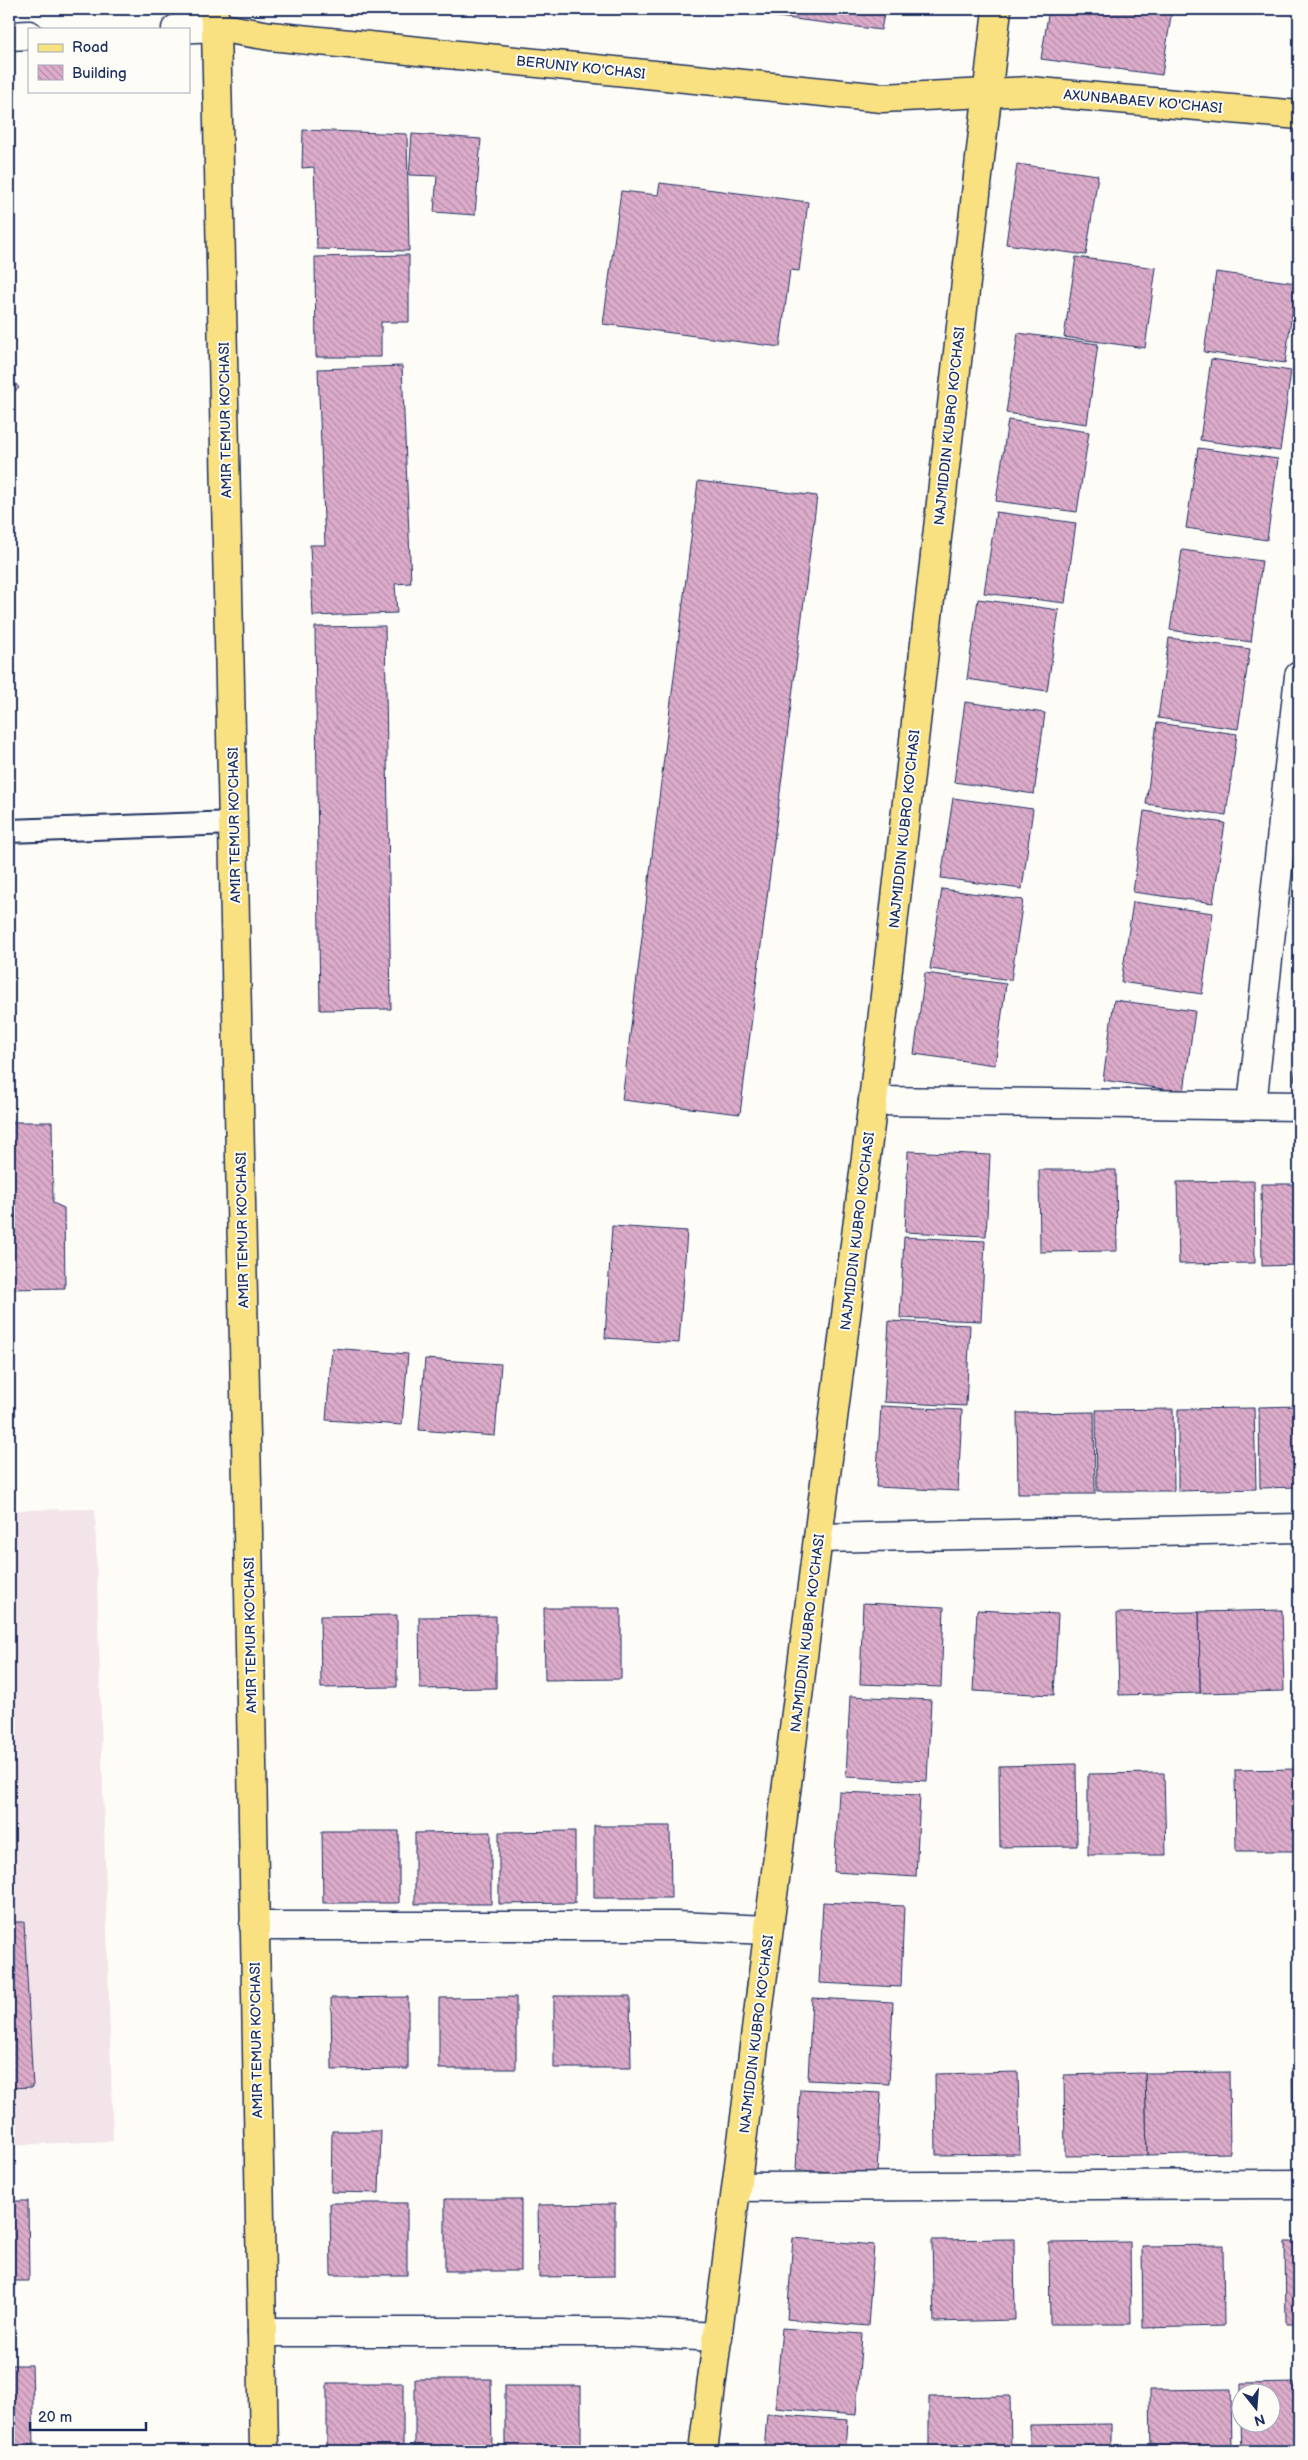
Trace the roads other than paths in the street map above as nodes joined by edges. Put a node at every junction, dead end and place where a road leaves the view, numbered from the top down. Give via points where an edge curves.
1 (997, 9) edge
2 (215, 18) edge
3 (180, 28) edge
4 (28, 35) edge
5 (9, 36) edge
6 (986, 92) junction
7 (1299, 115) edge
8 (1299, 676) edge
9 (234, 822) junction
10 (9, 831) edge
11 (873, 1101) junction
12 (1252, 1105) junction
13 (1299, 1106) edge
14 (1299, 1528) edge
15 (819, 1538) junction
16 (254, 1926) junction
17 (768, 1930) junction
18 (1299, 2184) edge
19 (737, 2187) junction
20 (262, 2332) junction
21 (718, 2337) junction
22 (264, 2451) edge
23 (704, 2451) edge

1 - 6 main road, NAJMIDDIN KUBRO KO'CHASI
2 - 3 street, BERUNIY KO'CHASI
2 - 6 main road, BERUNIY KO'CHASI via 290,38 882,98
2 - 9 main road, AMIR TEMUR KO'CHASI
4 - 5 street
6 - 7 main road, AXUNBABAEV KO'CHASI via 1029,91
6 - 11 main road, NAJMIDDIN KUBRO KO'CHASI
8 - 12 street
9 - 10 lane
9 - 16 main road, AMIR TEMUR KO'CHASI
11 - 12 street
11 - 15 main road, NAJMIDDIN KUBRO KO'CHASI
12 - 13 street
14 - 15 street
15 - 17 main road, NAJMIDDIN KUBRO KO'CHASI
16 - 17 street via 676,1926
16 - 20 main road, AMIR TEMUR KO'CHASI
17 - 19 main road, NAJMIDDIN KUBRO KO'CHASI
18 - 19 street
19 - 21 main road, NAJMIDDIN KUBRO KO'CHASI
20 - 21 street via 619,2332
20 - 22 main road, AMIR TEMUR KO'CHASI
21 - 23 main road, NAJMIDDIN KUBRO KO'CHASI

